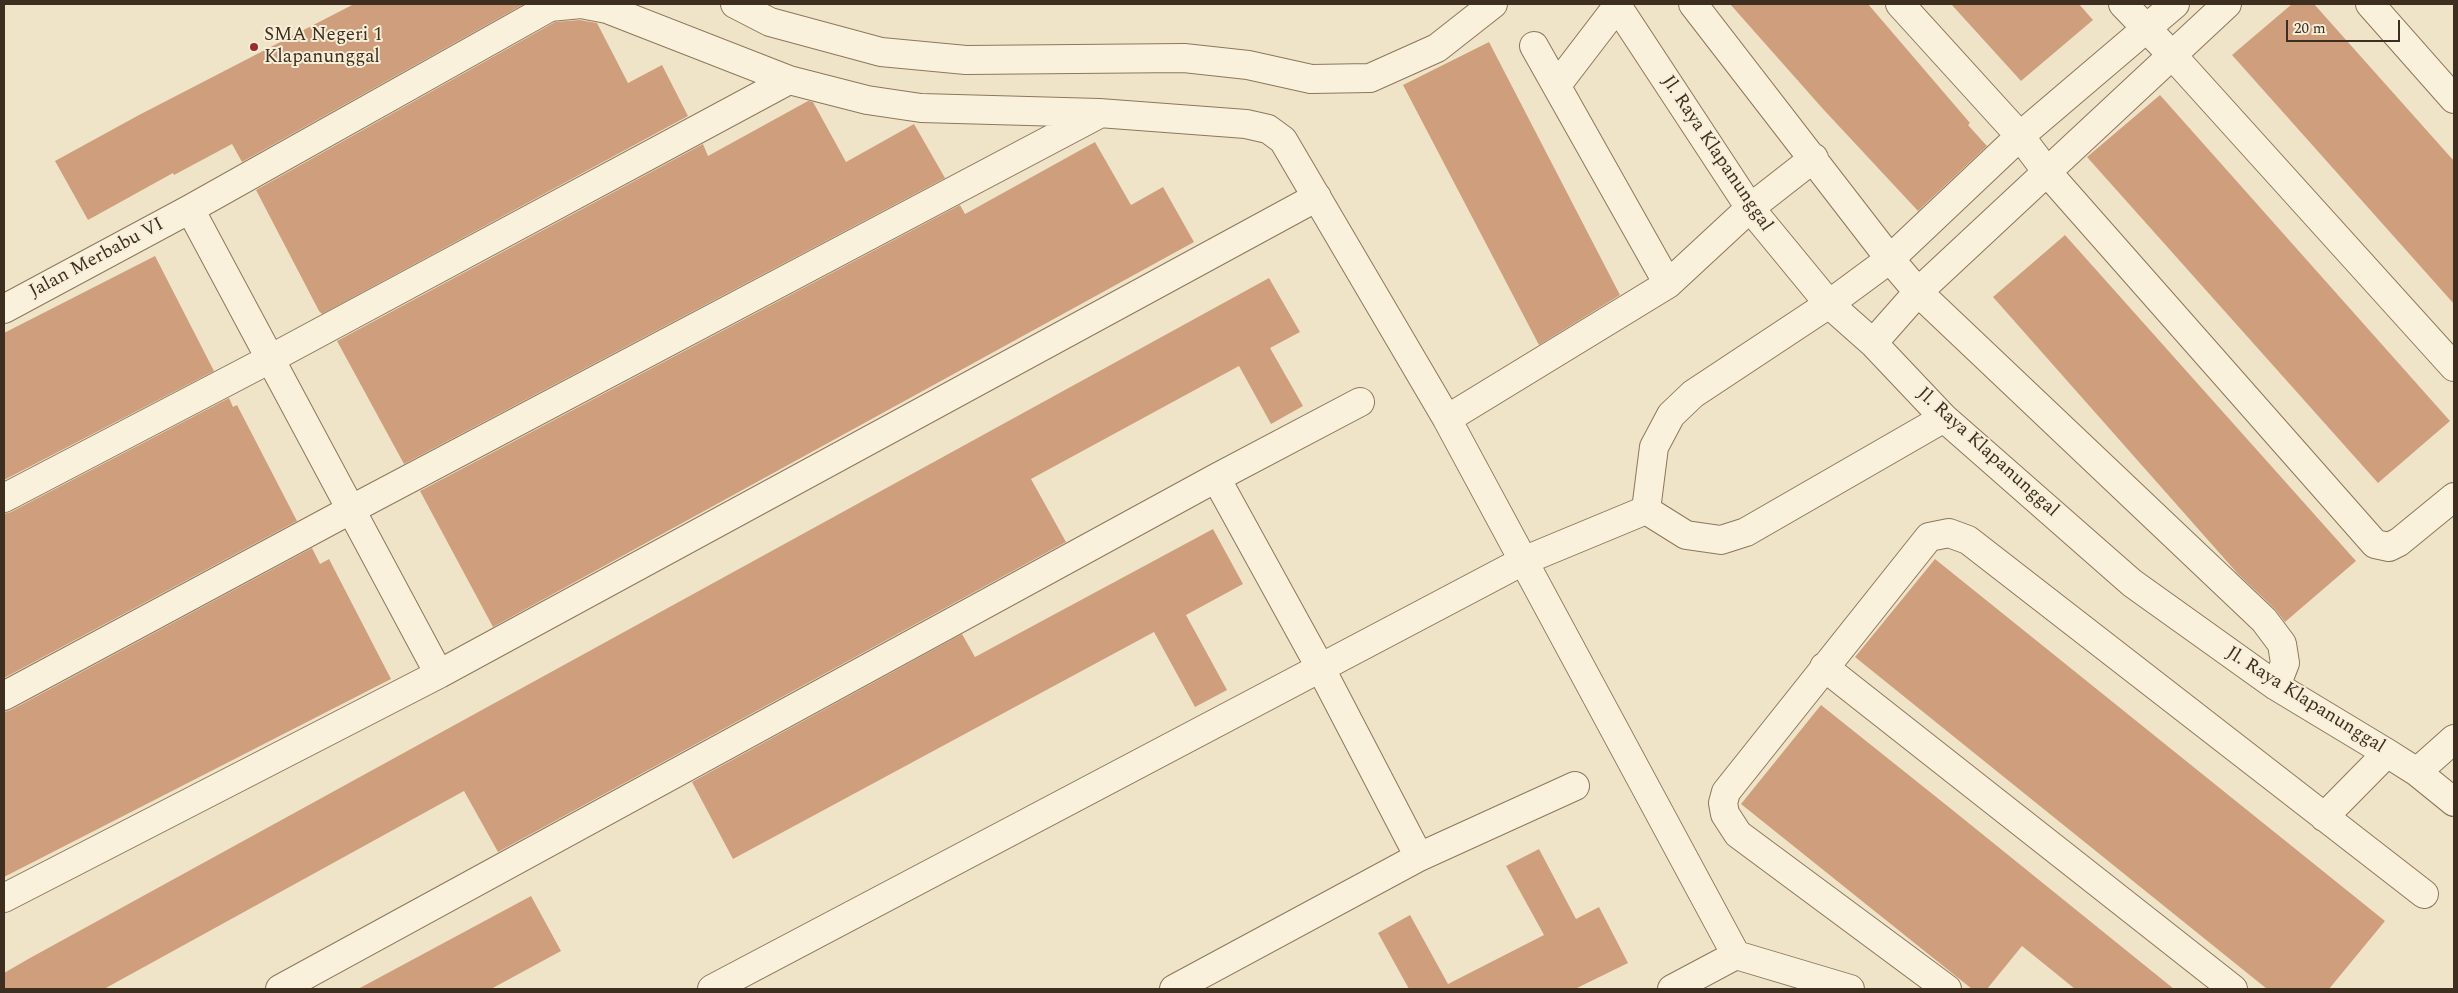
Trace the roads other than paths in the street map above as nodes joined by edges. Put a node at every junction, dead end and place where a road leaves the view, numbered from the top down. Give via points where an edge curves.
1 (734, 4) edge
2 (1493, 4) edge
3 (1617, 4) edge
4 (1693, 4) edge
5 (1900, 4) edge
6 (2123, 4) edge
7 (2174, 4) edge
8 (2227, 4) edge
9 (2370, 4) edge
10 (2146, 29) junction
11 (1534, 46) dead end
12 (2172, 55) junction
13 (789, 80) junction
14 (1558, 84) junction
15 (2454, 99) edge
16 (1100, 113) junction
17 (2020, 136) junction
18 (1814, 158) junction
19 (2047, 172) junction
20 (1317, 198) junction
21 (1750, 208) junction
22 (190, 209) junction
23 (1890, 259) junction
24 (1668, 284) junction
25 (1918, 292) junction
26 (1829, 304) junction
27 (4, 309) edge
28 (1873, 343) junction
29 (270, 359) junction
30 (2454, 368) edge
31 (1360, 402) dead end
32 (1944, 418) junction
33 (1447, 419) junction
34 (1216, 478) junction
35 (2454, 497) edge
36 (4, 498) edge
37 (352, 509) junction
38 (1646, 510) junction
39 (1522, 561) junction
40 (1320, 667) junction
41 (1824, 667) junction
42 (439, 674) junction
43 (2276, 686) junction
44 (4, 696) edge
45 (2454, 739) edge
46 (2387, 753) junction
47 (2417, 772) junction
48 (1575, 786) dead end
49 (2454, 802) edge
50 (2324, 818) junction
51 (1419, 857) junction
52 (2424, 894) dead end
53 (4, 898) edge
54 (1736, 955) junction
55 (280, 989) edge
56 (712, 989) edge
57 (1174, 989) edge
58 (1672, 989) edge
59 (1850, 989) edge
60 (1947, 989) edge
61 (2233, 989) edge

1 - 2 street via 770,22 881,52 966,60 1184,58 1248,65 1310,79 1370,78 1437,48
3 - 14 street
3 - 21 street, Jl. Raya Klapanunggal
4 - 18 street
5 - 17 street
6 - 10 street
7 - 10 street
8 - 12 street
9 - 15 street
10 - 12 street
10 - 17 street
11 - 14 street
12 - 19 street
12 - 30 street
13 - 16 street, Jalan Merbabu VI via 867,100 921,108
13 - 22 street, Jalan Merbabu VI via 607,9 581,4 550,7
13 - 29 street
14 - 24 street
16 - 20 street, Jalan Merbabu VI via 1268,128 1283,140
16 - 37 street
17 - 19 street
17 - 23 street
18 - 21 street
18 - 23 street
19 - 25 street
19 - 35 street via 2376,544 2388,547 2399,542
20 - 33 street, Jalan Merbabu VI
20 - 42 street
21 - 24 street
21 - 26 street, Jl. Raya Klapanunggal
22 - 27 street, Jalan Merbabu VI
22 - 29 street
23 - 25 street
23 - 26 street
24 - 33 street
25 - 28 street
25 - 43 street via 2264,620 2282,644 2286,663
26 - 28 street, Jl. Raya Klapanunggal
26 - 38 street via 1693,394 1671,416 1654,447
28 - 32 street, Jl. Raya Klapanunggal
29 - 36 street
29 - 37 street
31 - 34 street
32 - 38 street via 1746,532 1721,540 1686,535
32 - 43 street, Jl. Raya Klapanunggal via 2132,584
33 - 39 street, Jalan Merbabu VI
34 - 40 street
34 - 55 street
37 - 42 street
37 - 44 street
38 - 39 street
39 - 40 street
39 - 54 street, Jalan Merbabu VI
40 - 51 street
40 - 56 street
41 - 50 street via 1929,537 1948,533 1968,540
41 - 60 street via 1726,792 1725,814 1738,834
41 - 61 street
42 - 53 street
43 - 46 street, Jl. Raya Klapanunggal
45 - 47 street
46 - 47 street, Jl. Raya Klapanunggal
46 - 50 street
47 - 49 street, Jl. Raya Klapanunggal
48 - 51 street
50 - 52 street
51 - 57 street
54 - 58 street
54 - 59 street

